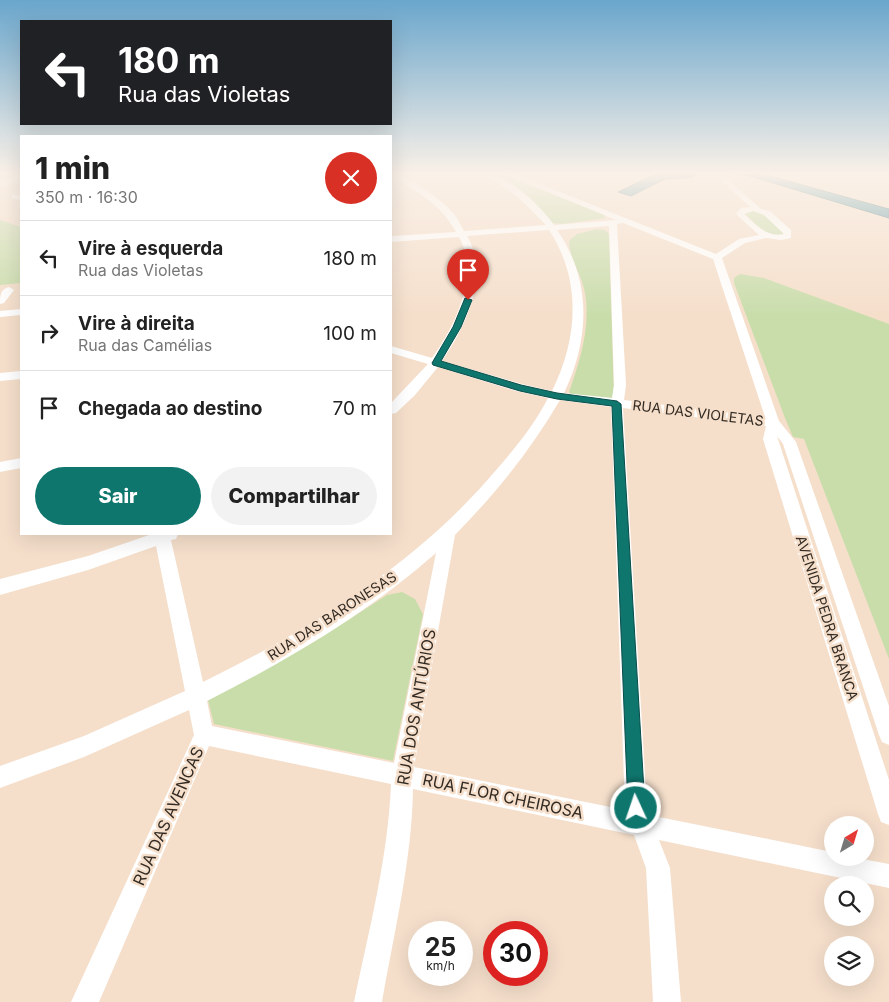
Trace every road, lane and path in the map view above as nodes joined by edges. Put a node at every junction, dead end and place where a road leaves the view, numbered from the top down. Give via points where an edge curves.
1 (454, 221) edge
2 (545, 221) edge
3 (618, 221) junction
4 (749, 221) edge
5 (775, 221) edge
6 (552, 228) junction
7 (462, 234) junction
8 (765, 235) junction
9 (392, 239) edge
10 (717, 257) junction
11 (9, 290) dead end
12 (0, 301) edge
13 (20, 312) edge
14 (0, 314) edge
15 (392, 349) edge
16 (436, 363) junction
17 (20, 375) edge
18 (0, 378) edge
19 (557, 396) junction
20 (617, 404) junction
21 (392, 409) edge
22 (773, 422) junction
23 (20, 463) edge
24 (0, 466) edge
25 (448, 531) junction
26 (165, 535) edge
27 (0, 587) edge
28 (195, 696) junction
29 (204, 735) junction
30 (889, 735) edge
31 (0, 776) edge
32 (402, 776) junction
33 (889, 814) edge
34 (640, 825) junction
35 (889, 876) edge
36 (85, 1002) edge
37 (368, 1002) edge
38 (667, 1002) edge

1 - 7 street
2 - 6 street, RUA DAS BARONESAS
3 - 6 street
3 - 10 street
3 - 20 street via 620,385
4 - 8 street
5 - 8 street via 789,234 781,238
6 - 7 street
6 - 19 street, RUA DAS BARONESAS via 570,259 579,301 574,347
7 - 9 street
7 - 16 street via 471,268 468,300
8 - 10 street via 742,241
10 - 22 street, AVENIDA PEDRA BRANCA
11 - 12 street
13 - 14 street
15 - 16 street, RUA DAS VIOLETAS
16 - 19 street, RUA DAS VIOLETAS
16 - 21 street
17 - 18 street
19 - 20 street, RUA DAS VIOLETAS
19 - 25 street, RUA DAS BARONESAS via 527,442 498,478
20 - 22 street, RUA DAS VIOLETAS
20 - 34 street via 636,808
22 - 30 street, AVENIDA PEDRA BRANCA via 789,442
22 - 33 street, AVENIDA PEDRA BRANCA via 770,439
23 - 24 street
25 - 28 street, RUA DAS BARONESAS via 365,598 307,635
25 - 32 street, RUA DOS ANTÚRIOS
26 - 27 street via 88,563
26 - 28 street, RUA DAS AVENCAS
28 - 29 street, RUA DAS AVENCAS
28 - 31 street, RUA DAS BARONESAS via 75,750
29 - 32 street, RUA FLOR CHEIROSA
29 - 36 street, RUA DAS AVENCAS
32 - 34 street, RUA FLOR CHEIROSA
32 - 37 street, RUA DOS ANTÚRIOS via 401,819
34 - 35 street, RUA FLOR CHEIROSA
34 - 38 street via 658,868

